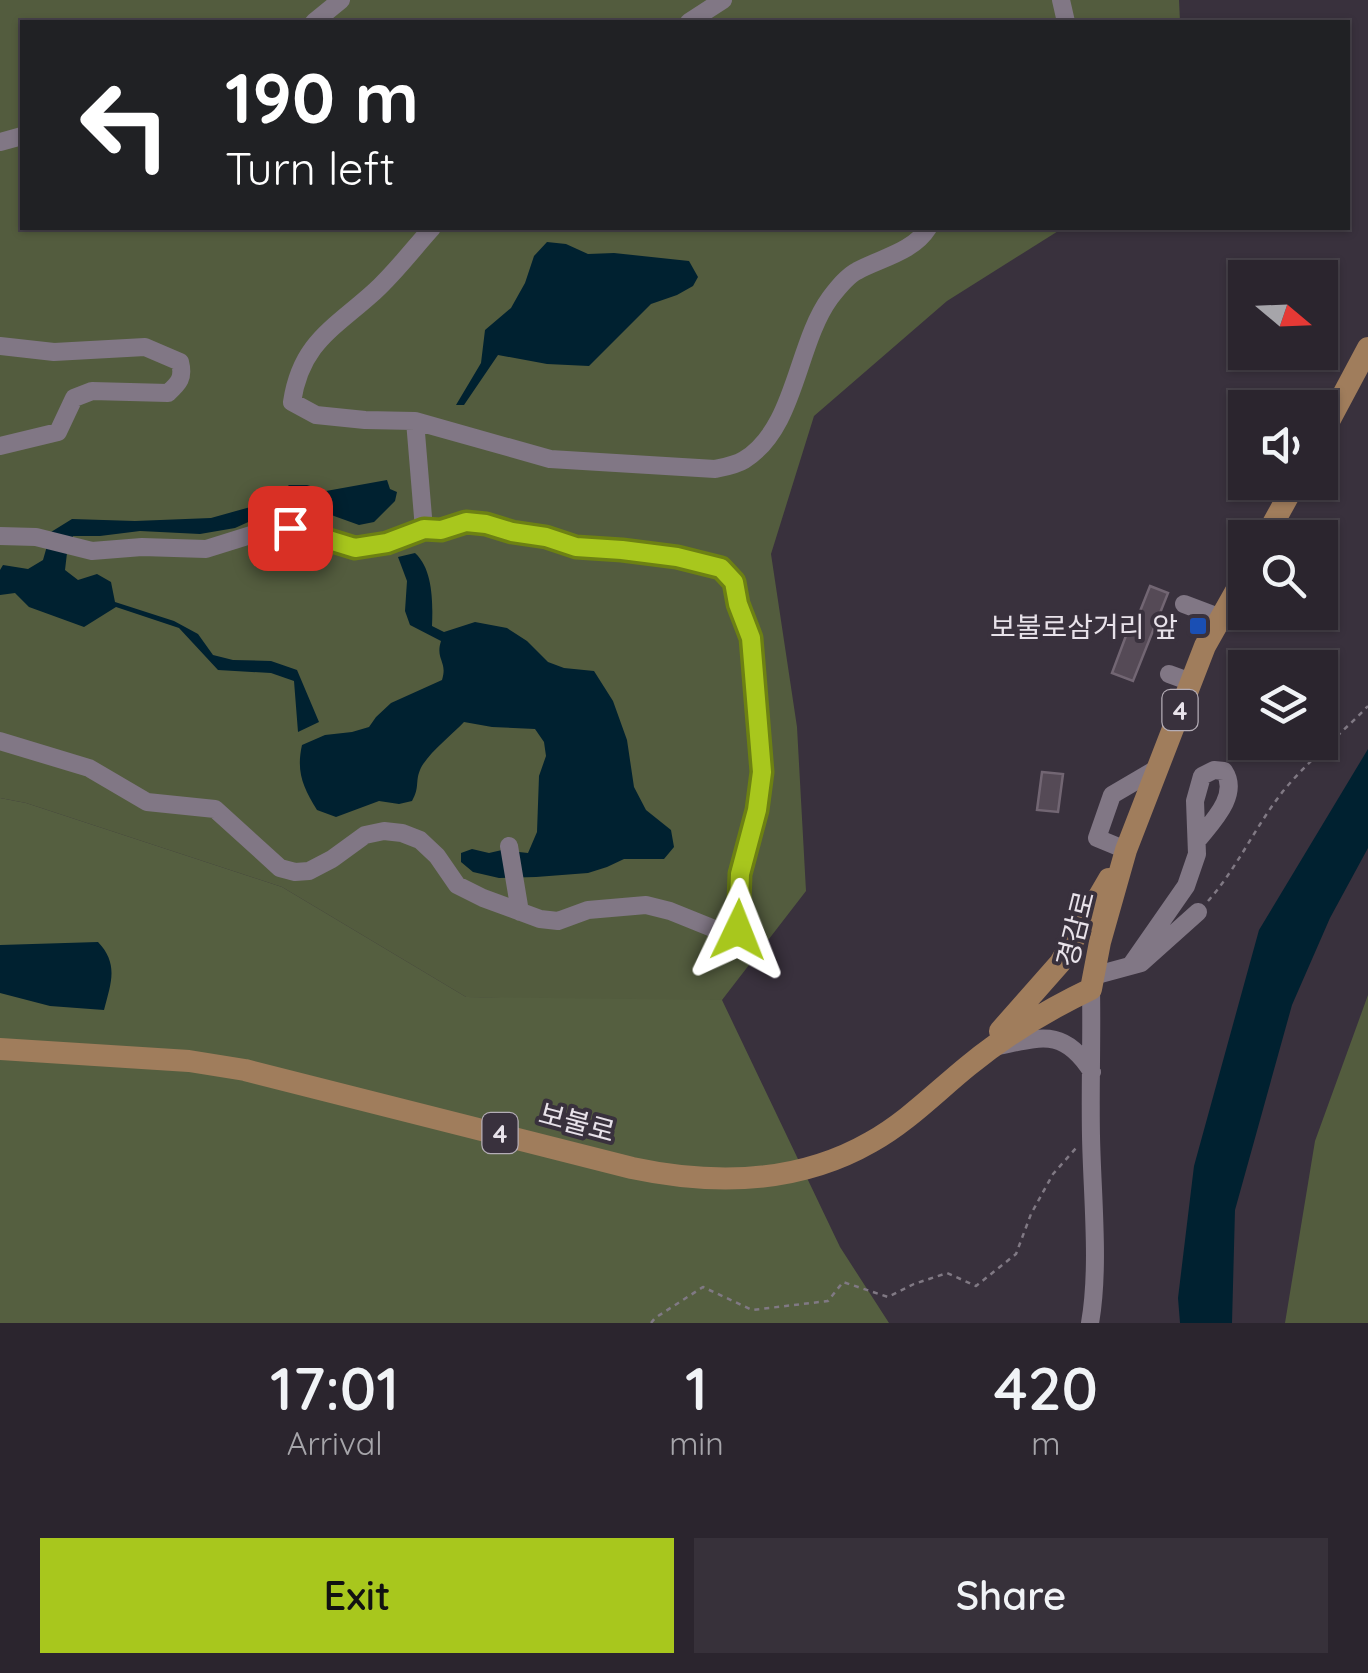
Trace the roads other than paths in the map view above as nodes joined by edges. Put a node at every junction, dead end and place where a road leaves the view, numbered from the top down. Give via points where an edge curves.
1 (341, 0) edge
2 (723, 0) edge
3 (316, 20) edge
4 (693, 20) edge
5 (430, 230) edge
6 (927, 230) edge
7 (0, 346) edge
8 (1368, 348) edge
9 (1338, 404) edge
10 (416, 421) junction
11 (0, 446) edge
12 (424, 529) junction
13 (0, 536) edge
14 (1184, 604) dead end
15 (1228, 605) edge
16 (1221, 618) junction
17 (0, 740) edge
18 (1158, 768) junction
19 (1197, 841) dead end
20 (508, 846) dead end
21 (1126, 850) junction
22 (520, 912) junction
23 (1198, 912) road end
24 (1131, 965) junction
25 (1092, 982) junction
26 (992, 1047) junction
27 (0, 1049) edge
28 (970, 1065) junction
29 (1092, 1073) junction
30 (1090, 1323) edge

1 - 3 street
2 - 4 street
5 - 10 street via 376,290 323,334 300,367 292,402 316,414
6 - 10 street via 853,272 829,300 784,410 769,437 740,462 715,469 550,459
7 - 11 street via 54,352 145,346 180,362 183,374 168,394 92,391 74,398 58,432
8 - 9 main road
10 - 12 street
12 - 13 street via 355,548 290,528 206,549 92,550
12 - 22 street via 486,524 576,547 721,568 734,582 751,638 762,772 740,874 738,930 727,934 646,905 588,910 558,921
14 - 16 street
15 - 16 main road, 경감로 / 4
16 - 18 main road, 경감로 / 4 via 1180,678
17 - 22 street via 88,768 147,802 215,810 280,868 295,872 309,872 365,834 402,832 437,856 457,885
18 - 21 main road, 경감로 / 4
18 - 21 street via 1112,795 1096,838
19 - 24 street via 1186,886
20 - 22 street
21 - 25 main road, 경감로 / 4
21 - 28 main road via 1060,963
23 - 24 street
24 - 25 street
25 - 26 main road, 보불로 / 4
25 - 29 street, 경감로
26 - 28 main road, 보불로 / 4
26 - 29 street via 1055,1040 1080,1053
27 - 28 main road, 보불로 / 4 via 245,1070 632,1168 708,1178 788,1174 848,1154 912,1114
29 - 30 street, 경감로

